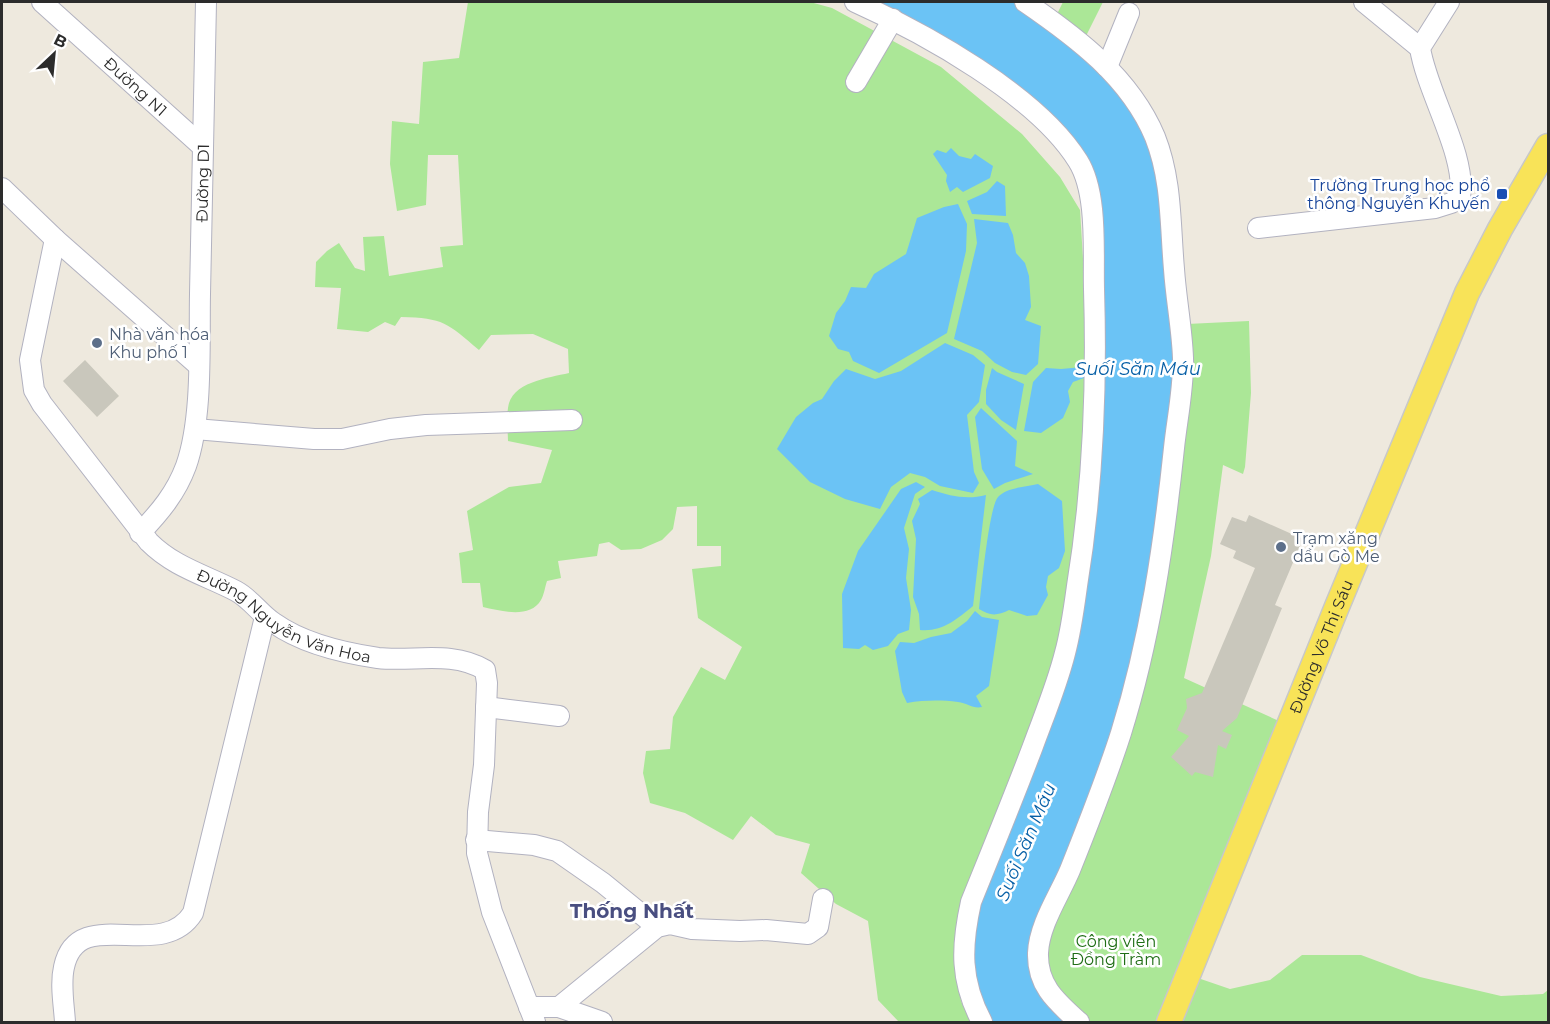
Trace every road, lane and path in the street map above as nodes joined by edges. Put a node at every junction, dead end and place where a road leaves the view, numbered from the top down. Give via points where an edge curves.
1 (42, 2) edge
2 (206, 2) edge
3 (855, 2) edge
4 (1024, 2) edge
5 (1364, 2) edge
6 (1449, 2) edge
7 (1129, 13) dead end
8 (893, 19) junction
9 (1420, 48) junction
10 (1107, 67) junction
11 (856, 82) dead end
12 (1548, 146) edge
13 (203, 147) junction
14 (2, 188) edge
15 (1258, 228) dead end
16 (55, 239) junction
17 (199, 366) junction
18 (572, 420) dead end
19 (195, 429) junction
20 (140, 533) junction
21 (265, 617) junction
22 (486, 707) junction
23 (559, 716) dead end
24 (476, 840) junction
25 (823, 899) dead end
26 (657, 927) junction
27 (559, 1007) junction
28 (532, 1015) edge
29 (65, 1023) edge
30 (602, 1023) edge
31 (982, 1023) edge
32 (1079, 1023) edge
33 (1169, 1023) edge

1 - 13 street, Đường N1
2 - 13 street, Đường D1
3 - 8 street
4 - 10 street via 1070,33
5 - 9 street
6 - 9 street
7 - 10 street
8 - 11 street
8 - 31 street via 957,56 1036,114 1080,163 1089,188 1096,350 1087,520 1065,654 971,902 965,929 964,975
9 - 15 street via 1427,80 1457,161 1461,197 1435,208
10 - 32 street via 1141,111 1164,167 1184,360 1152,615 1115,749 1038,951 1045,987
12 - 33 main road, Đường Võ Thị Sáu via 1467,293
13 - 17 street, Đường D1
14 - 16 street
16 - 17 street
16 - 20 street, Đường Nguyễn Văn Hoa via 30,360 34,390
17 - 19 street, Đường D1
18 - 19 street via 426,425 342,439
19 - 20 street, Đường D1 via 176,489
20 - 21 street, Đường Nguyễn Văn Hoa via 168,559 244,596
21 - 22 street, Đường Nguyễn Văn Hoa via 290,633 351,652 379,658 452,658 472,662 485,670
21 - 29 street via 193,913 182,927 166,934 94,936 78,941 64,966
22 - 23 street
22 - 24 street, Đường Nguyễn Văn Hoa
24 - 26 street via 556,851
24 - 28 street, Đường Nguyễn Văn Hoa via 492,912
25 - 26 street via 818,927 808,934 692,929 670,924
26 - 27 street
27 - 28 street
27 - 30 street

